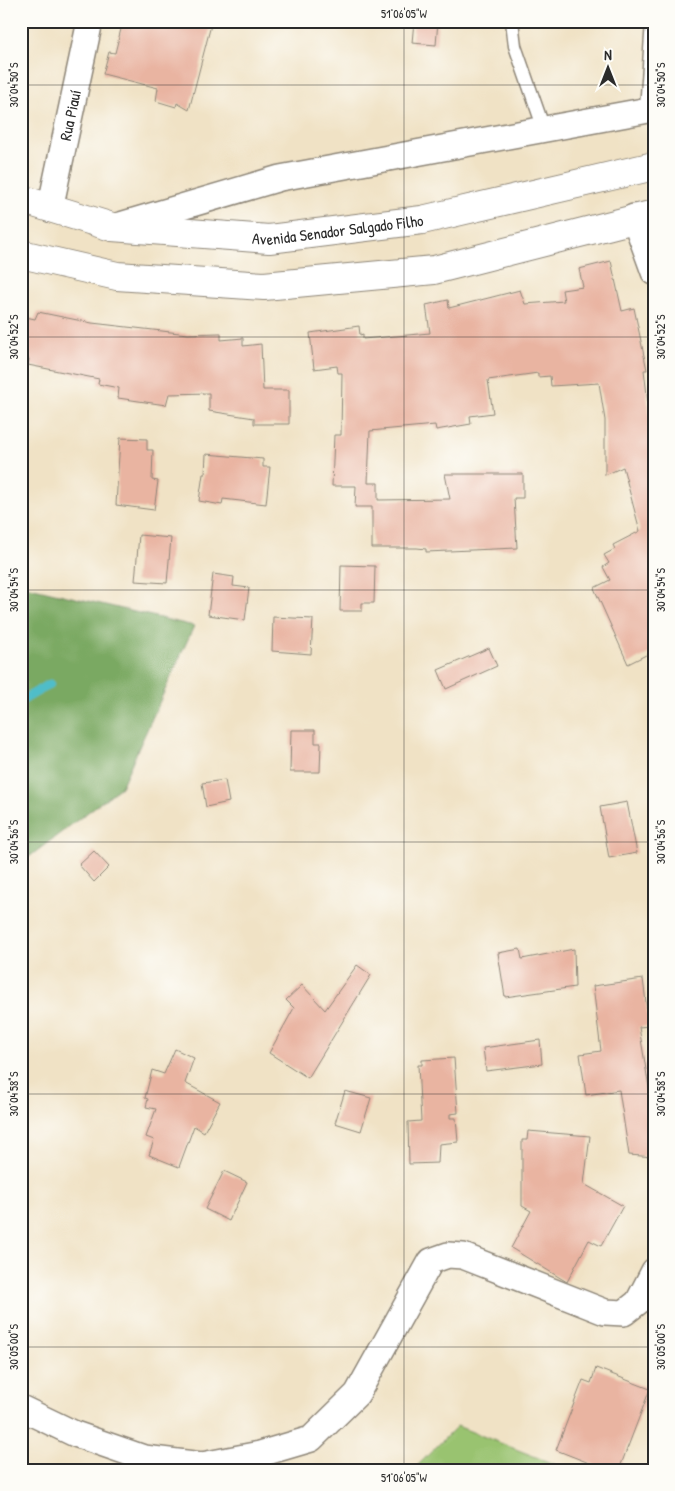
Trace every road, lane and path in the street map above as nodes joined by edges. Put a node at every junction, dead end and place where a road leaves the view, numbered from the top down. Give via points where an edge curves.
1 (90, 21) edge
2 (512, 21) edge
3 (652, 21) edge
4 (650, 109) edge
5 (544, 129) junction
6 (654, 166) edge
7 (21, 199) edge
8 (50, 209) junction
9 (644, 216) edge
10 (112, 227) junction
11 (21, 254) edge
12 (654, 272) edge
13 (654, 1271) edge
14 (21, 1408) edge

1 - 8 street, Rua Piauí
2 - 5 lane via 515,46
3 - 4 lane
4 - 5 street
5 - 10 street via 280,178
6 - 10 main road, Avenida Senador Salgado Filho via 422,220 269,239
7 - 8 main road, Avenida Senador Salgado Filho
8 - 10 main road, Avenida Senador Salgado Filho
9 - 11 main road via 434,270 264,286 117,276
9 - 12 street
13 - 14 street via 638,1302 624,1313 605,1312 463,1256 448,1255 430,1261 357,1394 311,1439 260,1454 202,1465 144,1458 74,1434

